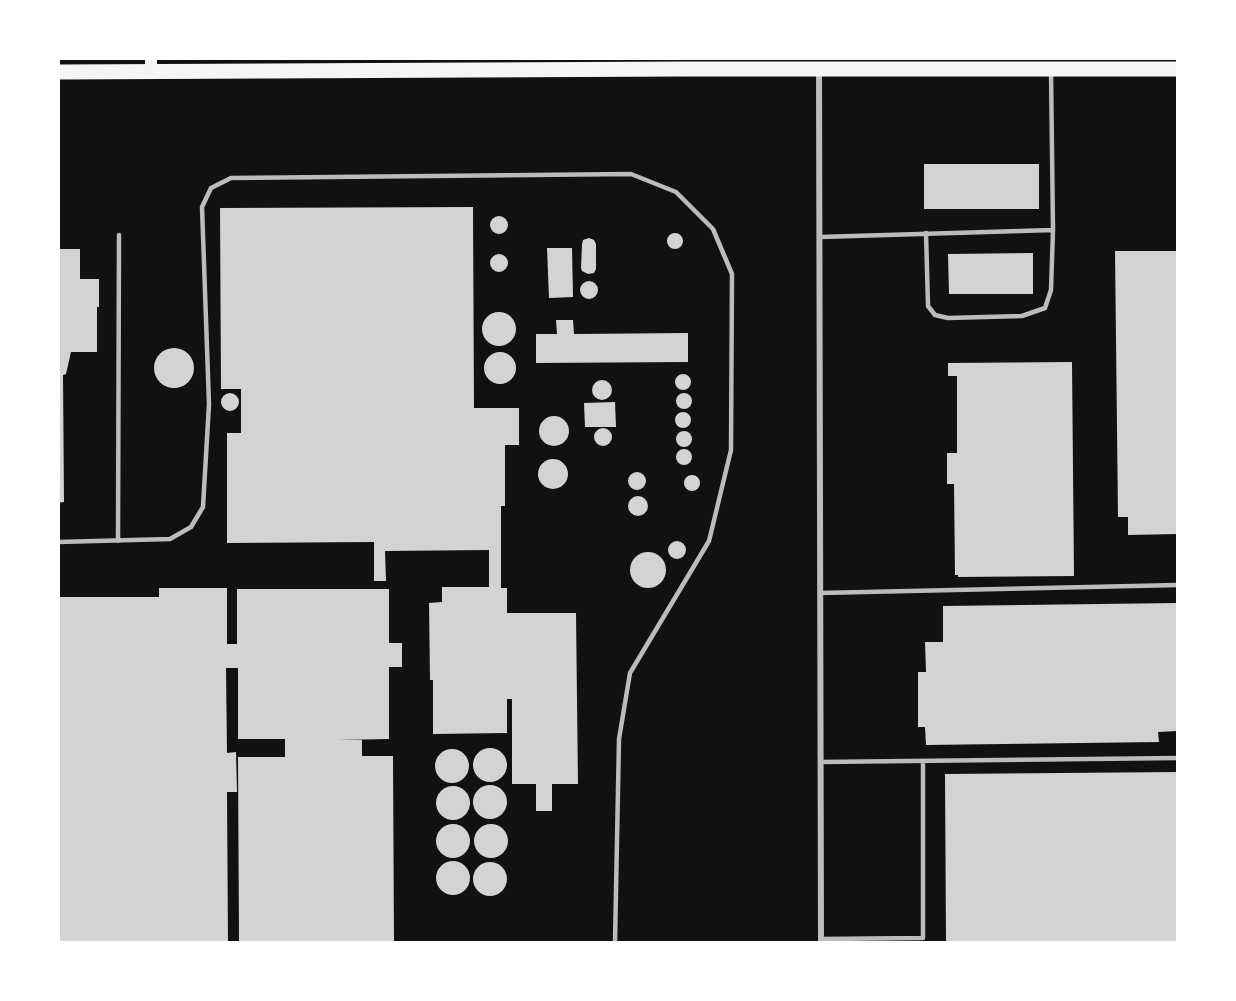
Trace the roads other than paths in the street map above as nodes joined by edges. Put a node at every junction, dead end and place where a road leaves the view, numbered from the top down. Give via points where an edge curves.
1 (820, 64) edge
2 (151, 65) edge
3 (1051, 69) junction
4 (1178, 69) edge
5 (58, 72) edge
6 (1053, 230) junction
7 (926, 234) junction
8 (119, 235) dead end
9 (820, 237) junction
10 (118, 541) junction
11 (58, 542) edge
12 (1178, 585) edge
13 (820, 593) junction
14 (1178, 758) edge
15 (923, 761) junction
16 (820, 762) junction
17 (820, 941) edge
18 (615, 942) edge

1 - 2 main road
1 - 3 main road
1 - 9 street
2 - 5 main road
3 - 4 main road
3 - 6 lane
6 - 7 lane
6 - 7 lane via 1051,290 1045,308 1022,316 935,315 928,306
7 - 9 lane
8 - 10 lane
9 - 13 street
10 - 11 lane
10 - 18 lane via 170,539 191,527 203,507 209,404 202,207 211,188 231,178 631,174 676,192 713,229 732,274 731,450 709,541 630,673 619,739
12 - 13 lane
13 - 16 street
14 - 15 lane
15 - 16 lane
15 - 17 lane via 923,938
16 - 17 street

